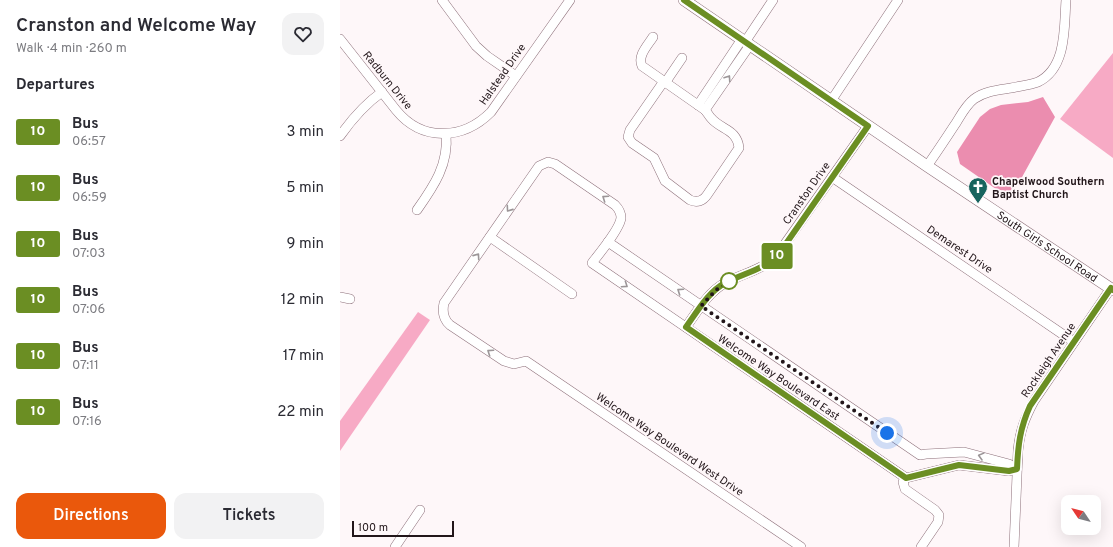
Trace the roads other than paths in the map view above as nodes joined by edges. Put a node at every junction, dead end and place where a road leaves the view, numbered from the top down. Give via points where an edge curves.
1 (442, 0) edge
2 (570, 0) edge
3 (684, 0) edge
4 (773, 0) edge
5 (898, 0) edge
6 (1066, 0) edge
7 (654, 37) dead end
8 (340, 39) edge
9 (746, 42) junction
10 (682, 58) dead end
11 (516, 76) junction
12 (665, 82) junction
13 (382, 92) junction
14 (831, 100) junction
15 (702, 107) junction
16 (868, 126) junction
17 (446, 134) junction
18 (340, 136) edge
19 (927, 166) junction
20 (832, 176) junction
21 (417, 210) dead end
22 (490, 237) junction
23 (608, 242) junction
24 (1112, 289) edge
25 (572, 294) dead end
26 (340, 297) edge
27 (350, 299) dead end
28 (701, 306) junction
29 (686, 327) junction
30 (1074, 342) junction
31 (1017, 469) junction
32 (906, 478) junction
33 (420, 510) dead end
34 (395, 547) edge
35 (801, 547) edge
36 (921, 547) edge
37 (1014, 547) edge

1 - 11 street via 476,46
2 - 11 street, Halstead Drive
3 - 9 main road, South Girls School Road
4 - 9 street
5 - 14 street
6 - 19 street via 1062,50 1052,70 1032,84 990,91 976,98 967,107
7 - 12 street via 641,55 640,62
8 - 13 street, Radburn Drive
9 - 14 main road, South Girls School Road
9 - 15 street
10 - 12 street
11 - 17 street, Halstead Drive via 484,119 465,130
12 - 15 street
12 - 15 street via 630,130 628,137 632,143 654,158 665,181 694,202 707,195 739,148 735,135 710,118
13 - 17 street, Radburn Drive via 400,115 412,125
13 - 18 street via 355,116
14 - 16 main road, South Girls School Road
16 - 19 main road, South Girls School Road
16 - 20 street, Cranston Drive
17 - 21 street via 445,159 441,171
19 - 24 main road, South Girls School Road
20 - 28 street, Cranston Drive via 776,258 767,265 725,283
20 - 30 street, Demarest Drive
23 -> 22 street via 621,219 615,204 556,164 548,162 539,166
22 - 25 street
35 -> 22 street, Welcome Way Boulevard West Drive via 526,361 514,364 502,360 450,325 443,314 444,303
28 -> 23 street
23 -> 29 street, Welcome Way Boulevard East via 592,264
24 - 30 street, Rockleigh Avenue
26 - 27 street
28 - 29 street, Cranston Drive
31 -> 28 street via 1009,464 964,452 920,455
29 - 32 street, Welcome Way Boulevard East
30 - 31 street, Rockleigh Avenue via 1024,420
31 - 32 street via 1009,471 959,465
31 - 37 street, Rockleigh Avenue
32 - 36 street via 905,489 935,510 939,516 938,522
33 - 34 street

